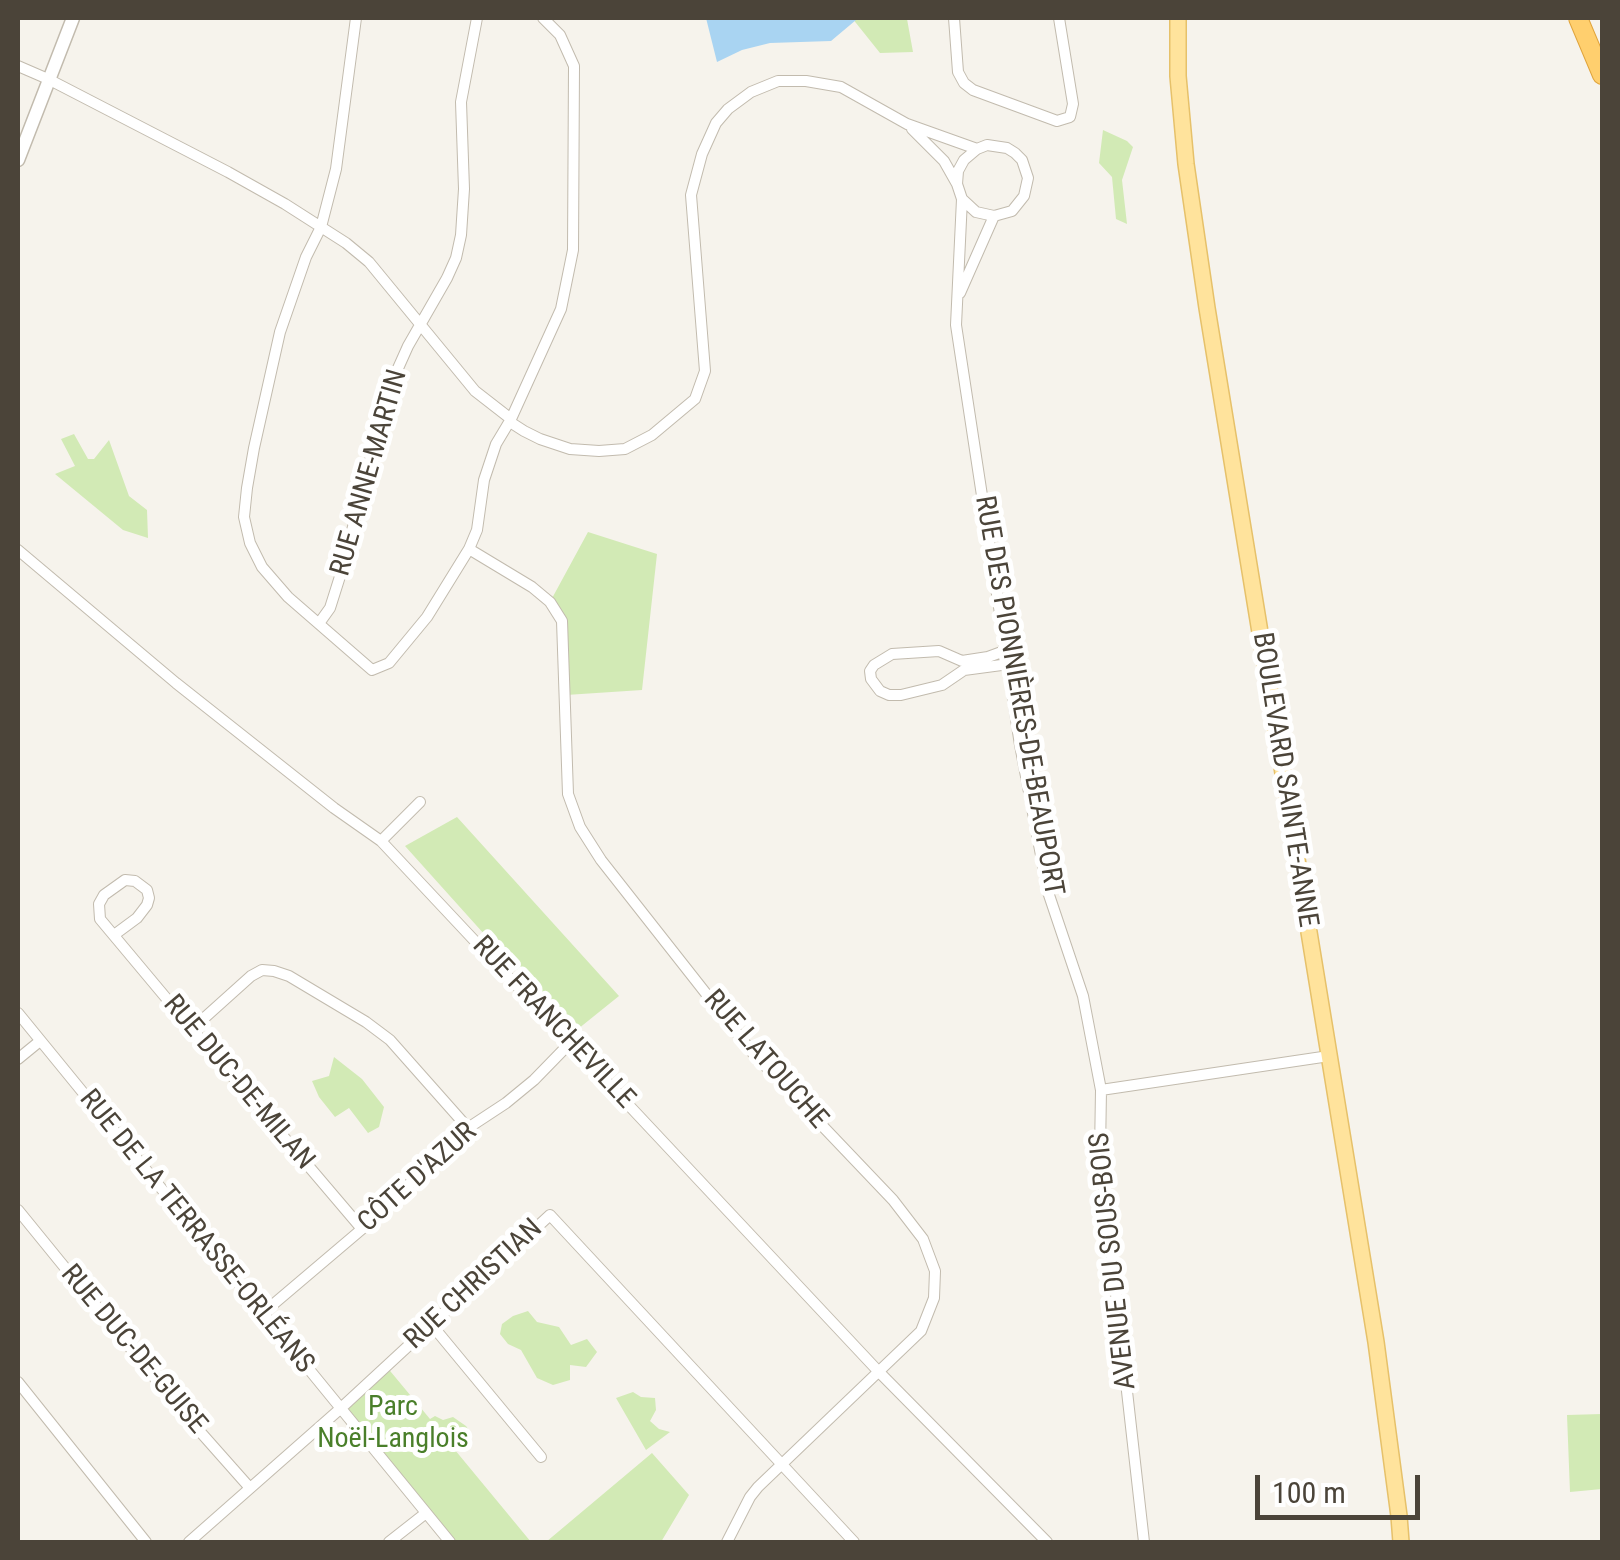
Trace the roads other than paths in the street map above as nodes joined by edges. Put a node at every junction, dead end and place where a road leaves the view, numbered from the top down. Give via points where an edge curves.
1 (73, 18) edge
2 (356, 18) edge
3 (477, 18) edge
4 (543, 18) edge
5 (954, 18) edge
6 (1059, 18) edge
7 (1178, 18) edge
8 (1578, 18) edge
9 (18, 66) edge
10 (1602, 75) edge
11 (48, 80) junction
12 (907, 124) junction
13 (978, 148) junction
14 (18, 160) edge
15 (957, 184) junction
16 (962, 199) junction
17 (994, 216) junction
18 (320, 226) junction
19 (958, 298) junction
20 (421, 324) junction
21 (510, 419) junction
22 (469, 548) junction
23 (18, 550) edge
24 (320, 622) junction
25 (1007, 650) junction
26 (1009, 664) junction
27 (420, 802) dead end
28 (381, 841) junction
29 (114, 935) junction
30 (18, 1013) edge
31 (192, 1029) junction
32 (40, 1041) junction
33 (571, 1042) junction
34 (1329, 1056) junction
35 (18, 1059) edge
36 (1101, 1090) junction
37 (468, 1128) junction
38 (18, 1210) edge
39 (362, 1229) junction
40 (263, 1313) junction
41 (431, 1324) junction
42 (879, 1372) junction
43 (18, 1382) edge
44 (340, 1409) junction
45 (540, 1457) dead end
46 (784, 1464) junction
47 (250, 1488) junction
48 (426, 1513) junction
49 (146, 1542) edge
50 (189, 1542) edge
51 (389, 1542) edge
52 (450, 1542) edge
53 (727, 1542) edge
54 (854, 1542) edge
55 (1046, 1542) edge
56 (1144, 1542) edge
57 (1401, 1542) edge

1 - 11 street
2 - 18 street via 336,169
3 - 20 street, RUE ANNE-MARTIN via 461,102 461,235 448,278
4 - 21 street via 560,35 574,66 573,250 560,309
5 - 6 street via 964,82 1057,121 1070,117 1073,104
7 - 34 main road, BOULEVARD SAINTE-ANNE via 1189,182
8 - 10 highway
9 - 11 street, RUE DES PIONNIÈRES-DE-BEAUPORT
11 - 14 street
11 - 18 street, RUE DES PIONNIÈRES-DE-BEAUPORT
12 - 13 street, RUE DES PIONNIÈRES-DE-BEAUPORT
12 - 15 street, RUE DES PIONNIÈRES-DE-BEAUPORT
12 - 21 street, RUE DES PIONNIÈRES-DE-BEAUPORT via 841,87 778,81 751,92 716,123 691,195 705,370 695,399 625,449 570,449
13 - 15 street via 964,160
13 - 17 street, RUE DES PIONNIÈRES-DE-BEAUPORT via 1007,148 1026,169 1028,188 1019,204
15 - 16 street, RUE DES PIONNIÈRES-DE-BEAUPORT
16 - 17 street
16 - 19 street, RUE DES PIONNIÈRES-DE-BEAUPORT
17 - 19 street, RUE DES PIONNIÈRES-DE-BEAUPORT
18 - 20 street, RUE DES PIONNIÈRES-DE-BEAUPORT via 369,262
18 - 24 street via 280,332 244,518 262,566
19 - 25 street, RUE DES PIONNIÈRES-DE-BEAUPORT via 956,325
20 - 21 street, RUE DES PIONNIÈRES-DE-BEAUPORT via 475,391
20 - 24 street, RUE ANNE-MARTIN via 395,375 342,570
21 - 22 street via 484,480
22 - 24 street via 389,663 372,670
22 - 42 street, RUE LATOUCHE via 532,587 562,621 568,794 601,860 752,1052 923,1238 935,1272 934,1298 921,1331
23 - 28 street, RUE FRANCHEVILLE
25 - 26 street, RUE DES PIONNIÈRES-DE-BEAUPORT
25 - 26 street via 962,660 939,652 892,654 874,665 871,679 880,691 901,695 942,685 964,670
26 - 36 street, RUE DES PIONNIÈRES-DE-BEAUPORT via 1048,892 1083,996
27 - 28 street
28 - 33 street, RUE FRANCHEVILLE
29 - 29 street via 100,918 99,904 126,880 135,881 147,890 148,905
29 - 31 street, RUE DUC-DE-MILAN
30 - 32 street, RUE DE LA TERRASSE-ORLÉANS
31 - 37 street via 251,976 262,970 288,976 390,1040
31 - 39 street, RUE DUC-DE-MILAN
32 - 35 street
32 - 40 street, RUE DE LA TERRASSE-ORLÉANS
33 - 37 street, CÔTE D'AZUR via 534,1080
33 - 42 street, RUE FRANCHEVILLE
34 - 36 street
34 - 57 main road, BOULEVARD SAINTE-ANNE
36 - 56 street, AVENUE DU SOUS-BOIS via 1100,1152
37 - 39 street, CÔTE D'AZUR
38 - 47 street, RUE DUC-DE-GUISE
39 - 40 street, CÔTE D'AZUR
40 - 44 street, RUE DE LA TERRASSE-ORLÉANS
41 - 44 street, RUE CHRISTIAN
41 - 45 street
41 - 46 street, RUE CHRISTIAN via 550,1216
42 - 46 street, RUE LATOUCHE
42 - 55 street, RUE FRANCHEVILLE
43 - 49 street
44 - 47 street, RUE CHRISTIAN
44 - 48 street, RUE DE LA TERRASSE-ORLÉANS
46 - 53 street, RUE LATOUCHE via 750,1497
46 - 54 street
47 - 50 street, RUE CHRISTIAN
48 - 51 street
48 - 52 street, RUE DE LA TERRASSE-ORLÉANS

